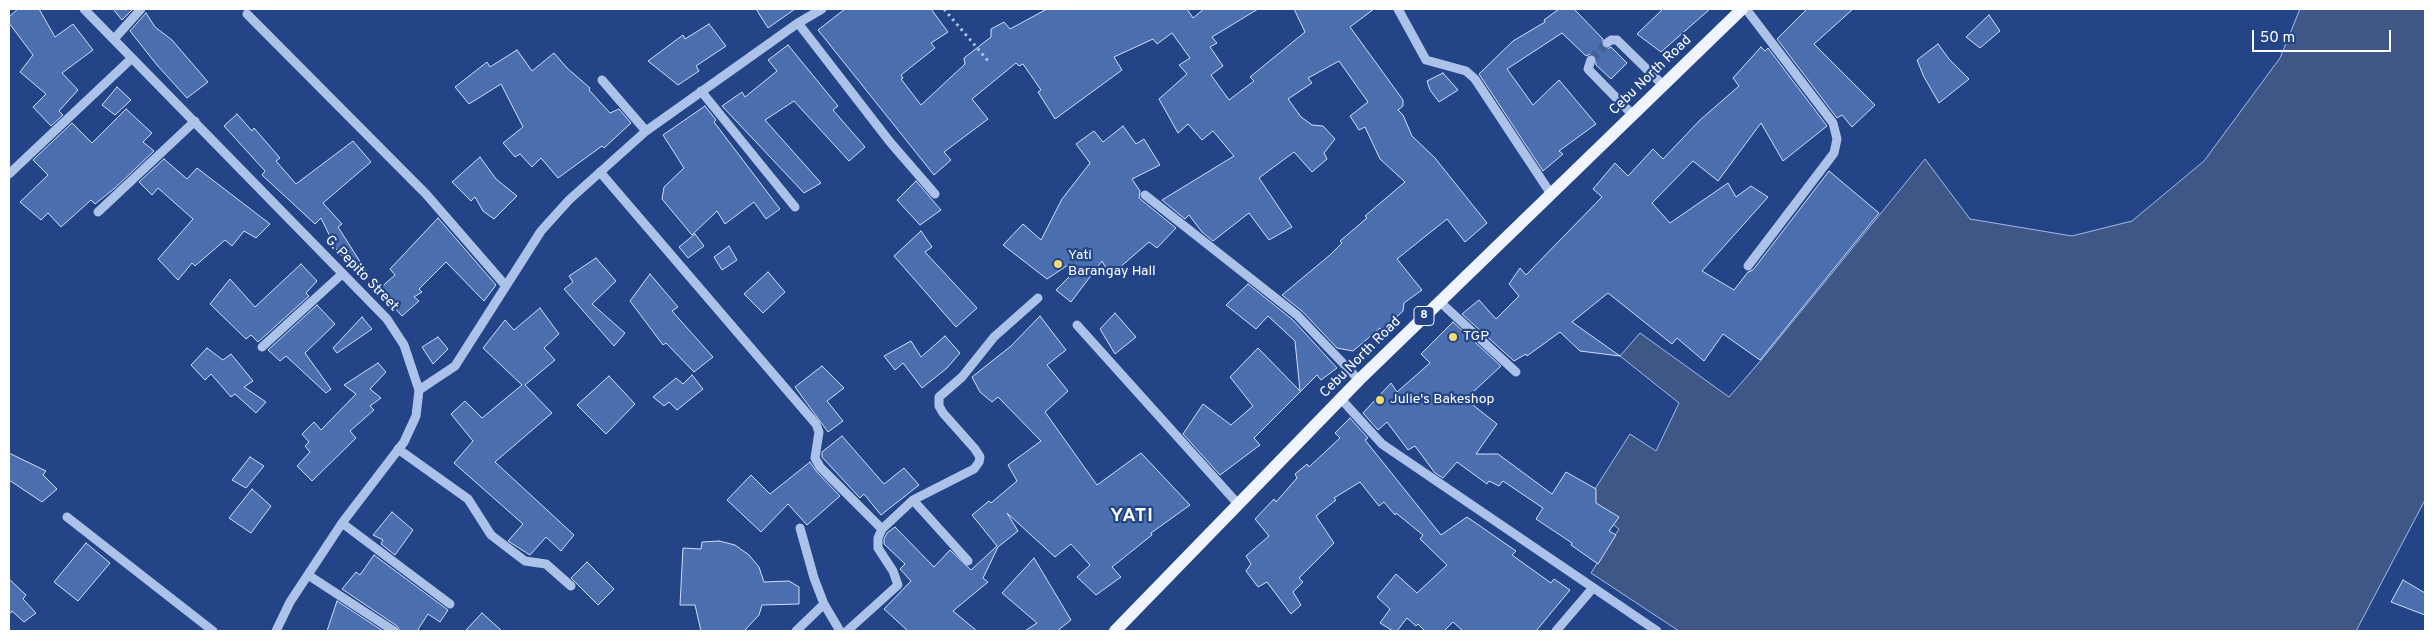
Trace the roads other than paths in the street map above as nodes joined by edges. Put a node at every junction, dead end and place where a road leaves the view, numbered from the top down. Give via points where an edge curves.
1 (84, 9) edge
2 (141, 9) edge
3 (822, 9) edge
4 (1398, 9) edge
5 (1742, 9) edge
6 (1746, 9) edge
7 (247, 14) dead end
8 (798, 23) junction
9 (115, 38) junction
10 (1607, 43) dead end
11 (132, 58) junction
12 (1591, 60) dead end
13 (602, 80) dead end
14 (1663, 85) junction
15 (701, 91) junction
16 (1633, 114) junction
17 (194, 121) junction
18 (646, 131) junction
19 (600, 172) junction
20 (9, 174) edge
21 (935, 194) dead end
22 (1551, 194) junction
23 (1145, 195) dead end
24 (795, 207) dead end
25 (98, 212) dead end
26 (1748, 266) dead end
27 (342, 274) junction
28 (505, 285) junction
29 (1038, 298) dead end
30 (1439, 301) junction
31 (1077, 324) dead end
32 (262, 347) dead end
33 (1516, 372) dead end
34 (1359, 380) junction
35 (420, 390) junction
36 (1341, 399) junction
37 (398, 449) junction
38 (913, 500) junction
39 (1238, 504) junction
40 (67, 517) dead end
41 (342, 523) junction
42 (800, 528) dead end
43 (882, 529) junction
44 (968, 561) dead end
45 (308, 576) junction
46 (571, 586) dead end
47 (1592, 589) junction
48 (450, 604) dead end
49 (824, 604) junction
50 (213, 631) edge
51 (276, 631) edge
52 (394, 631) edge
53 (796, 631) edge
54 (840, 631) edge
55 (847, 631) edge
56 (1115, 631) edge
57 (1556, 631) edge
58 (1657, 631) edge

1 - 9 street, G. Pepito Street
2 - 9 street
3 - 8 street
4 - 22 street via 1426,60 1466,71 1475,79
5 - 14 main road, Cebu North Road / 8
6 - 26 street via 1833,123 1837,138 1834,153
7 - 28 street via 426,194
8 - 15 street
8 - 21 street via 890,142
9 - 11 street, G. Pepito Street
10 - 14 street via 1617,40
11 - 17 street, G. Pepito Street
11 - 20 street
12 - 16 street via 1588,69
13 - 18 street
14 - 16 main road, Cebu North Road / 8
15 - 18 street
15 - 24 street
16 - 22 main road, Cebu North Road / 8
17 - 25 street
17 - 27 street, G. Pepito Street
18 - 19 street
19 - 28 street via 541,231
19 - 43 street via 816,424 820,432 815,458 820,467
22 - 30 main road, Cebu North Road / 8
23 - 34 street via 1297,315
27 - 32 street
27 - 35 street, G. Pepito Street via 387,319 404,345
28 - 35 street via 454,366
29 - 38 street via 994,337 962,377 939,398 943,413 975,449 979,462 974,469
30 - 33 street
30 - 34 main road, Cebu North Road / 8
31 - 39 street
34 - 36 main road, Cebu North Road / 8
35 - 37 street, G. Pepito Street via 416,416
36 - 39 main road, Cebu North Road / 8
36 - 47 street via 1382,444
37 - 41 street, G. Pepito Street
37 - 46 street via 468,499 491,535 525,561 546,564
38 - 43 street
38 - 44 street
39 - 56 main road, Cebu North Road / 8
40 - 50 street
41 - 45 street, G. Pepito Street
41 - 48 street
42 - 49 street
43 - 55 street via 878,548 893,570 898,585
45 - 51 street, G. Pepito Street
45 - 52 street
47 - 57 street
47 - 58 street
49 - 53 street
49 - 54 street

